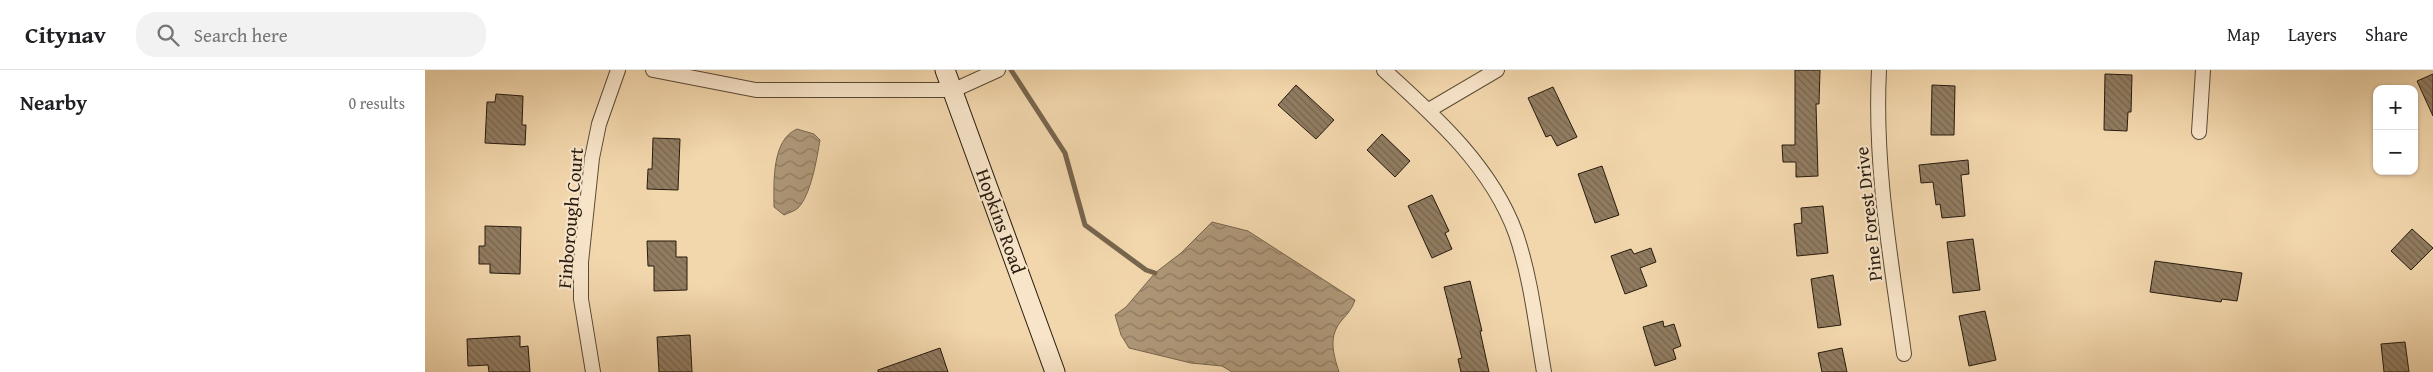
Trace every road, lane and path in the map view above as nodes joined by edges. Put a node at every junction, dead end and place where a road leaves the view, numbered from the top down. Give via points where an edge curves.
1 (618, 70) edge
2 (653, 70) edge
3 (945, 70) edge
4 (998, 70) edge
5 (1384, 70) edge
6 (1497, 70) edge
7 (1879, 70) edge
8 (2203, 70) edge
9 (953, 90) junction
10 (1429, 110) junction
11 (2199, 132) dead end
12 (1904, 354) dead end
13 (593, 372) edge
14 (1055, 372) edge
15 (1544, 372) edge

1 - 13 street, Finborough Court via 599,124 581,262 581,299
2 - 9 street via 756,90
3 - 9 main road, Hopkins Road
4 - 9 street
5 - 10 street
6 - 10 street
7 - 12 street, Pine Forest Drive via 1881,192
8 - 11 street
9 - 14 main road, Hopkins Road
10 - 15 street via 1493,188 1516,234 1530,289

